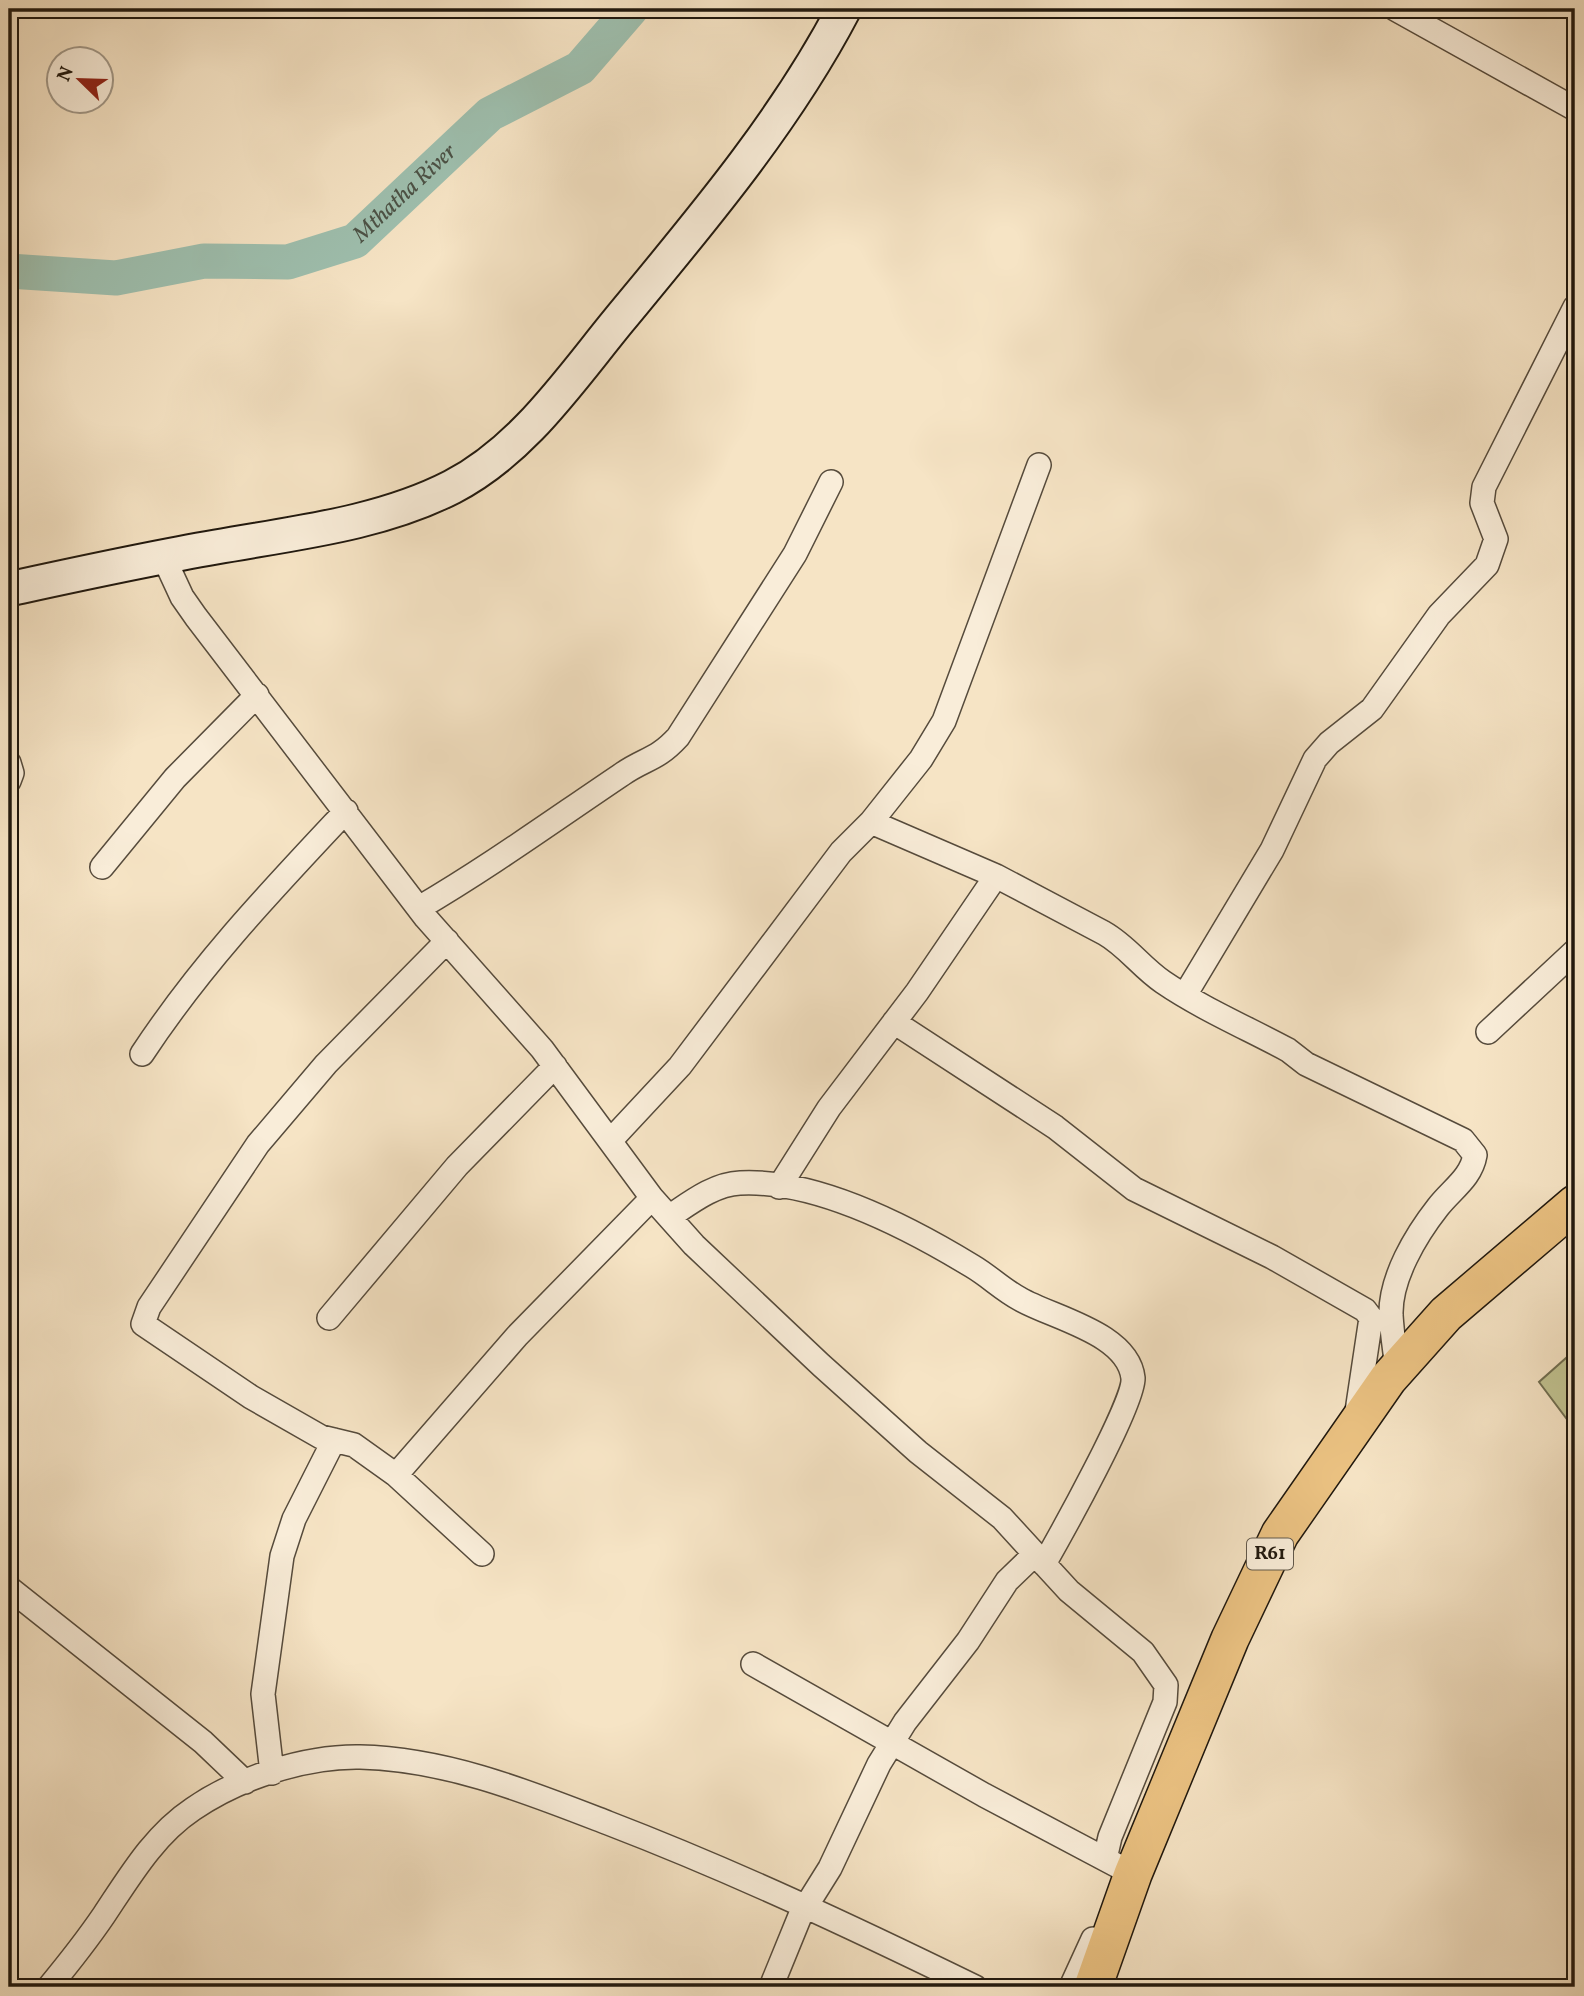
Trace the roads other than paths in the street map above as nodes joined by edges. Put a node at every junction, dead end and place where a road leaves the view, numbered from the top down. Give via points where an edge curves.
1 (844, 9) edge
2 (1395, 9) edge
3 (1575, 109) edge
4 (1575, 307) edge
5 (1039, 465) dead end
6 (831, 482) dead end
7 (163, 556) junction
8 (9, 589) edge
9 (257, 695) junction
10 (9, 763) edge
11 (9, 781) edge
12 (346, 811) junction
13 (871, 822) junction
14 (102, 867) dead end
15 (996, 876) junction
16 (419, 908) junction
17 (447, 941) junction
18 (1575, 951) edge
19 (1185, 995) junction
20 (894, 1022) junction
21 (1488, 1032) dead end
22 (142, 1054) dead end
23 (555, 1066) junction
24 (611, 1140) junction
25 (779, 1187) junction
26 (652, 1198) junction
27 (1575, 1204) edge
28 (669, 1217) junction
29 (329, 1318) dead end
30 (1397, 1369) junction
31 (1355, 1425) junction
32 (334, 1440) junction
33 (396, 1475) junction
34 (482, 1554) dead end
35 (1039, 1559) junction
36 (9, 1588) edge
37 (754, 1664) dead end
38 (893, 1741) junction
39 (272, 1773) junction
40 (245, 1782) junction
41 (1120, 1867) junction
42 (807, 1905) junction
43 (49, 1987) edge
44 (771, 1987) edge
45 (975, 1987) edge
46 (1072, 1987) edge
47 (1093, 1987) edge

1 - 7 street via 803,78 696,227 510,447 452,487 378,514
2 - 3 street
4 - 19 street via 1483,487 1482,503 1496,539 1487,565 1439,615 1372,709 1315,759 1272,850
5 - 13 street via 944,721 921,759
6 - 16 street via 795,554 665,751 623,773
7 - 8 street
7 - 9 street via 182,597
9 - 12 street
9 - 14 street via 175,778
10 - 11 street
12 - 16 street
12 - 22 street via 219,948
13 - 15 street
13 - 24 street via 841,852 680,1066
15 - 19 street via 1121,942 1154,976
15 - 20 street
16 - 17 street
17 - 23 street
17 - 32 street via 326,1064 265,1136 144,1316 143,1325 149,1330 232,1385 321,1437
18 - 21 street
19 - 30 street via 1306,1064 1463,1140 1475,1155 1473,1168 1419,1235 1394,1292 1391,1314
20 - 25 street via 829,1108
20 - 31 street via 1055,1127 1154,1201 1272,1257 1365,1310 1371,1318
23 - 24 street
23 - 29 street via 457,1166
24 - 26 street
25 - 28 street via 722,1186
25 - 35 street via 829,1197 917,1236 968,1263 1023,1301 1106,1339 1124,1356 1133,1376 1132,1387 1080,1499
26 - 28 street
26 - 33 street via 517,1336
27 - 30 main road, R61 via 1446,1314
28 - 35 street via 821,1365 918,1452 1002,1518
30 - 31 main road, R61
31 - 41 main road, R61 via 1280,1534
32 - 33 street via 354,1445
32 - 39 street via 294,1519 282,1556 263,1694
33 - 34 street
35 - 38 street via 1007,1581
35 - 41 street via 1069,1591 1143,1652 1166,1685 1162,1715 1110,1837
36 - 40 street via 203,1742
37 - 38 street
38 - 41 street
38 - 42 street
39 - 40 street
39 - 42 street via 359,1757 491,1779
40 - 43 street via 194,1808 153,1844
41 - 46 street
41 - 47 main road, R61
42 - 44 street
42 - 45 street

